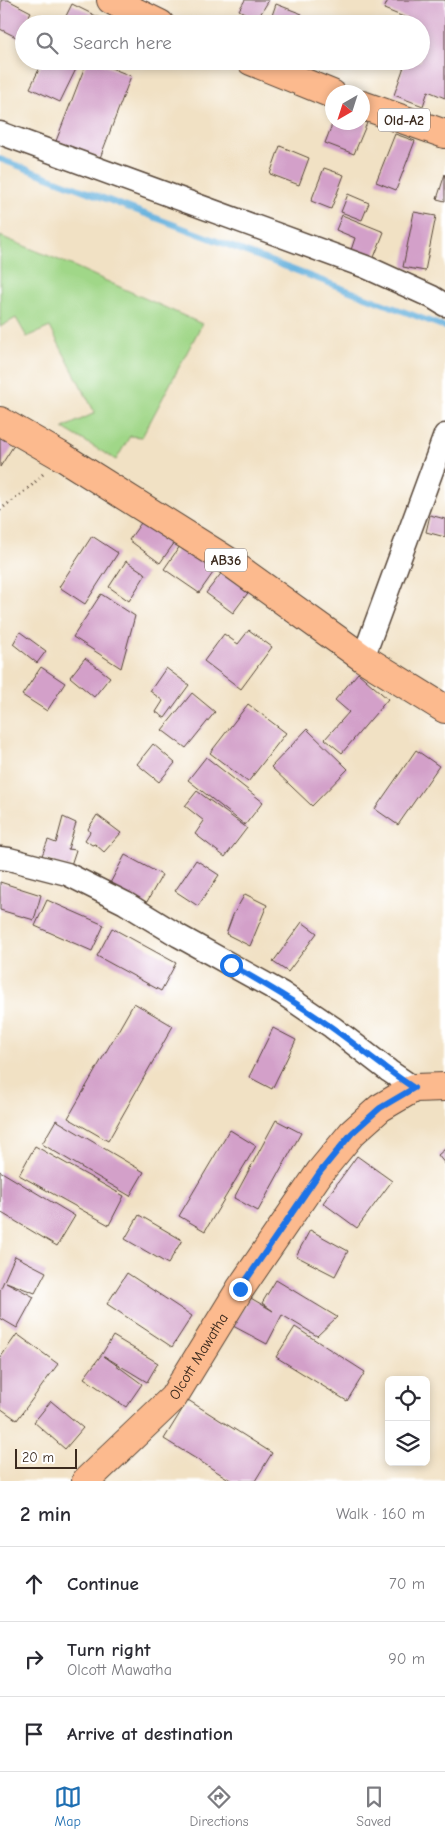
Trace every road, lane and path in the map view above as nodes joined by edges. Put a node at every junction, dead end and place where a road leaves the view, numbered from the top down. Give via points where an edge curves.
1 (111, 0) edge
2 (142, 15) edge
3 (273, 70) edge
4 (325, 91) edge
5 (370, 108) edge
6 (0, 133) edge
7 (445, 134) edge
8 (445, 306) edge
9 (0, 421) edge
10 (445, 435) edge
11 (32, 485) dead end
12 (0, 510) edge
13 (363, 658) junction
14 (445, 709) edge
15 (0, 858) edge
16 (414, 1088) junction
17 (445, 1088) edge
18 (86, 1481) edge

1 - 2 main road
3 - 4 main road
5 - 7 main road, Old-A2
6 - 8 street via 366,267
9 - 13 main road, AB36 via 228,561
10 - 13 street
11 - 12 path
13 - 14 main road, AB36
15 - 16 street via 68,874 125,903 282,993
16 - 17 main road
16 - 18 main road, Olcott Mawatha via 380,1108 352,1133 320,1172 246,1282 174,1398

